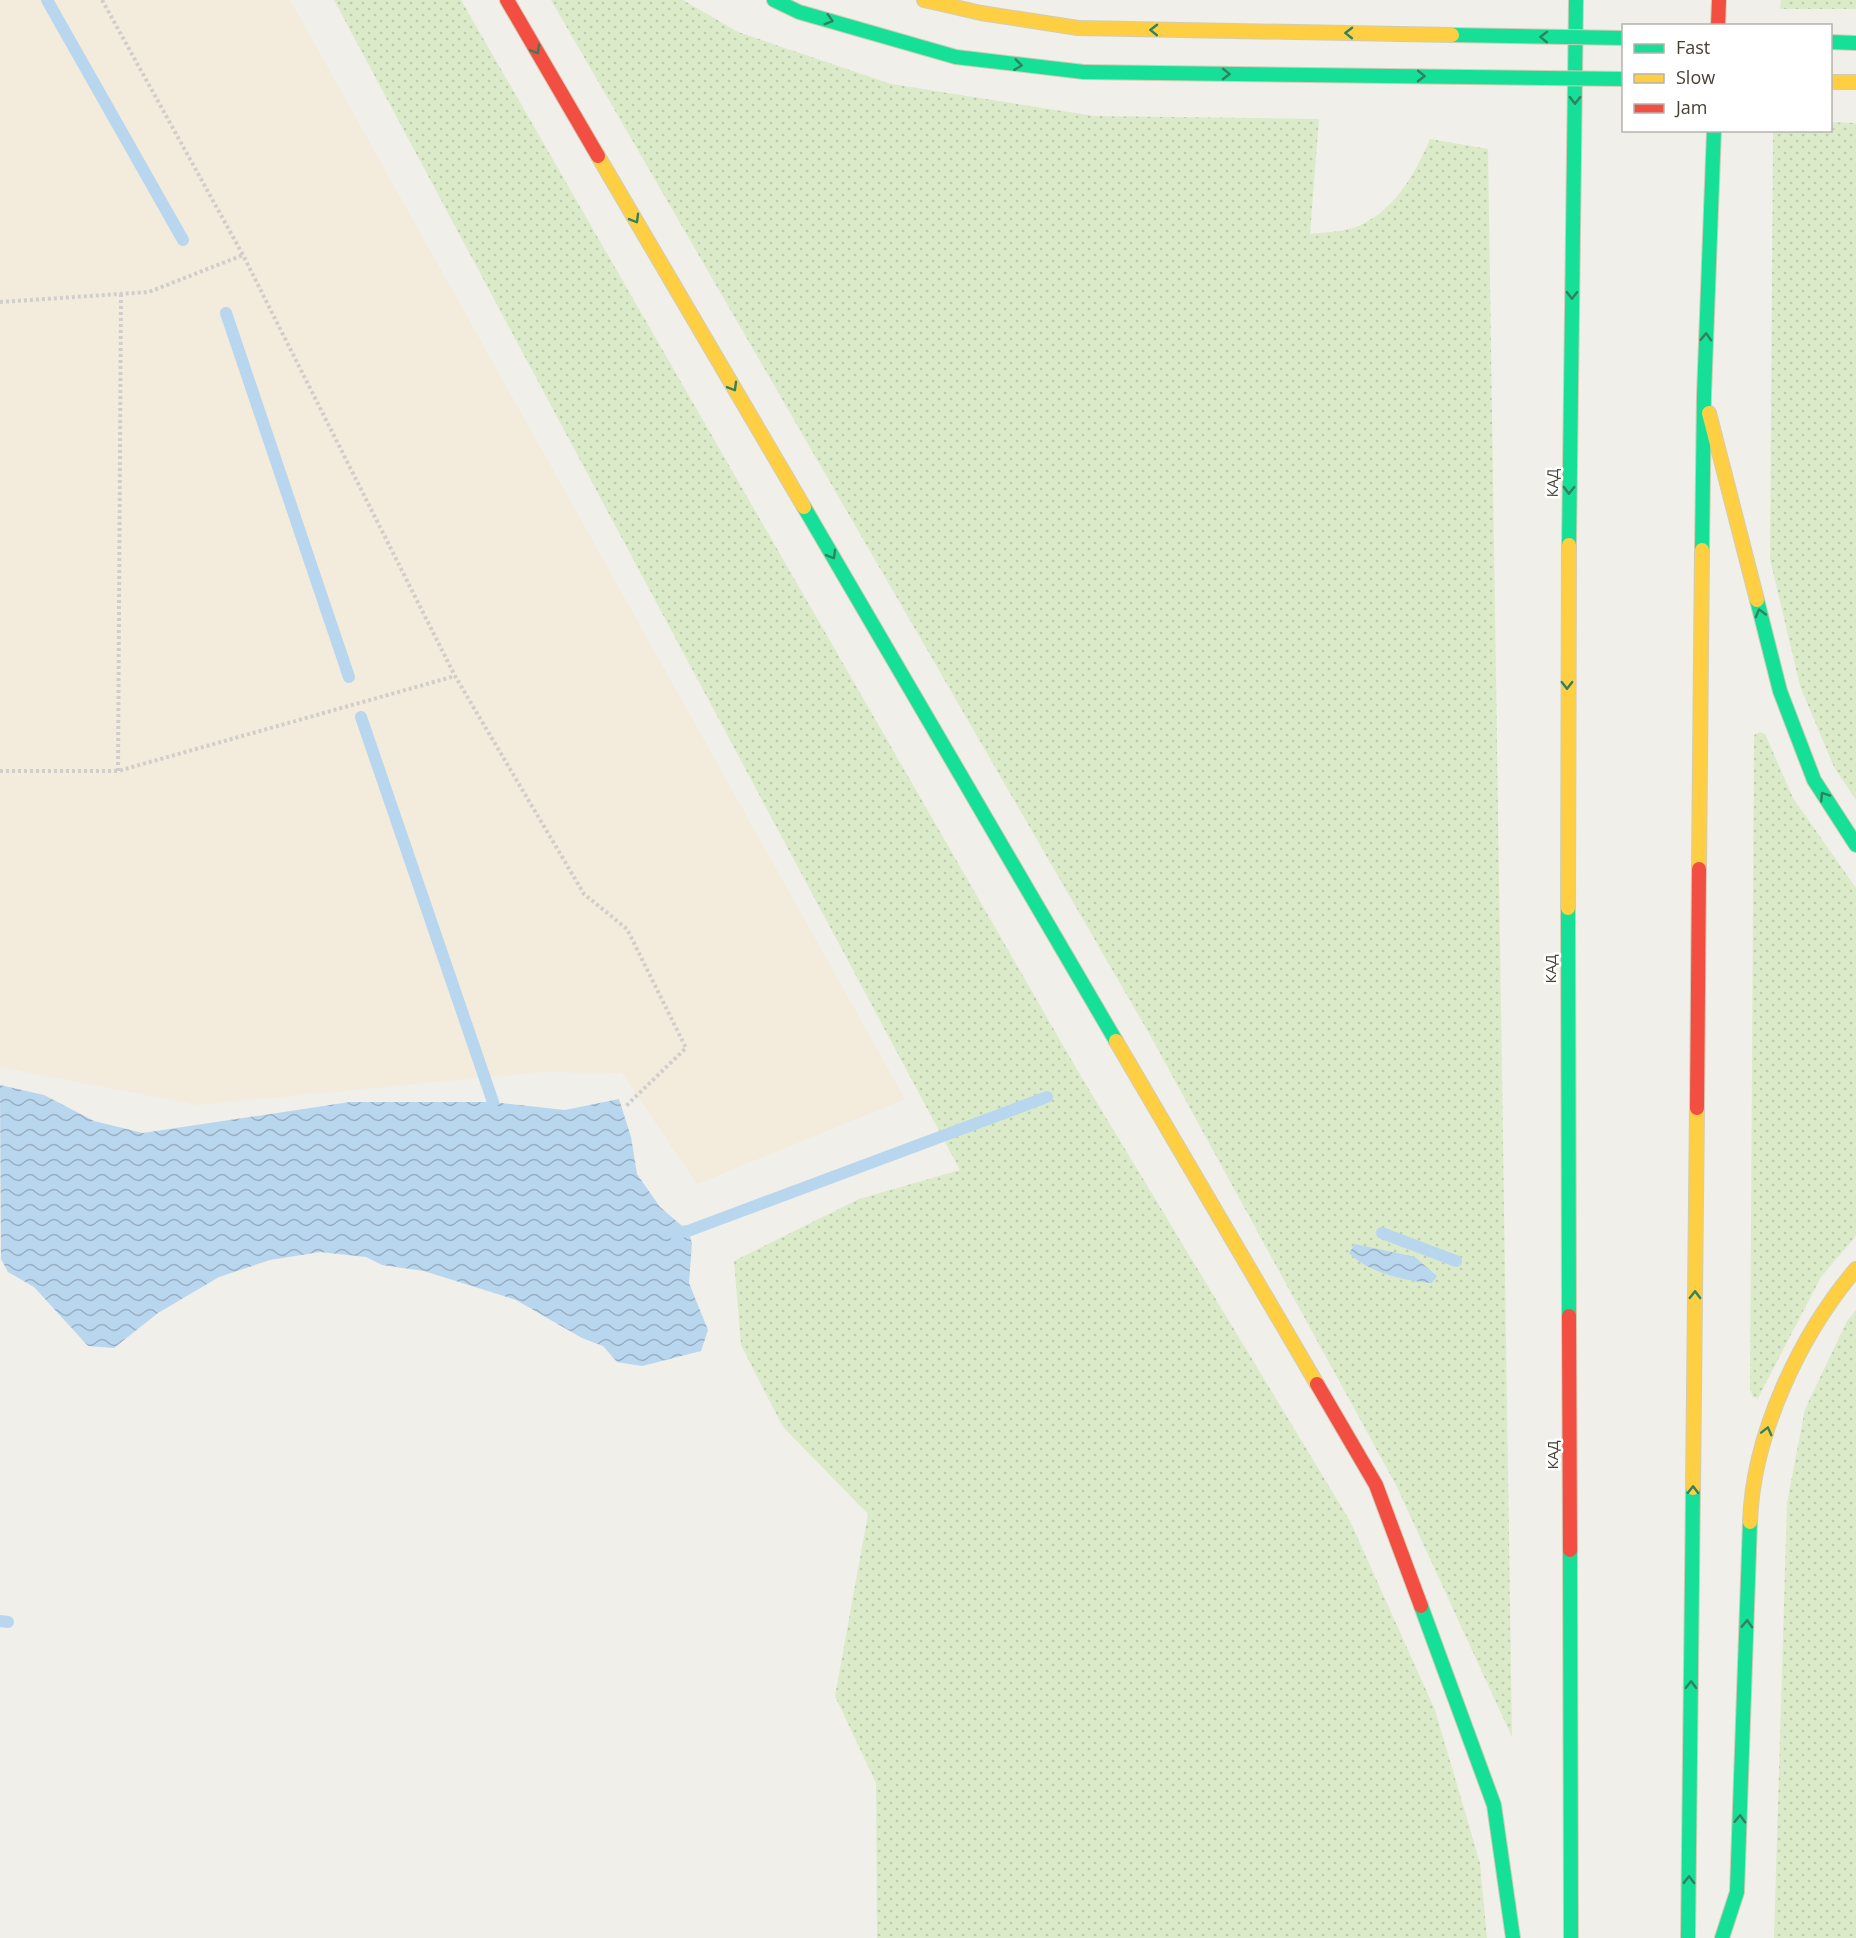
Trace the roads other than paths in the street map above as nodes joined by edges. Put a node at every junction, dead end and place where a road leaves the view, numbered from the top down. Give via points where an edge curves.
1 (507, 0) edge
2 (774, 0) edge
3 (924, 0) edge
4 (1576, 0) edge
5 (1719, 0) edge
6 (1718, 24) edge
7 (1622, 38) edge
8 (1832, 42) edge
9 (1856, 43) edge
10 (1622, 79) edge
11 (1832, 82) edge
12 (1856, 82) edge
13 (1714, 132) edge
14 (1704, 396) junction
15 (1856, 845) edge
16 (1856, 1269) edge
17 (1513, 1938) edge
18 (1571, 1938) edge
19 (1688, 1938) edge
20 (1722, 1938) edge

1 -> 17 main road via 1376,1485 1494,1805
2 -> 10 main road, bridge via 799,12 956,57 1084,72
7 -> 3 main road, bridge via 1078,28
4 -> 18 main road, КАД via 1566,662
5 - 6 main road
8 - 9 main road
11 - 12 main road
14 -> 13 main road
15 -> 14 main road via 1814,780 1780,691
19 -> 14 main road
20 -> 16 main road via 1737,1892 1751,1493 1770,1418 1800,1355 1840,1288

